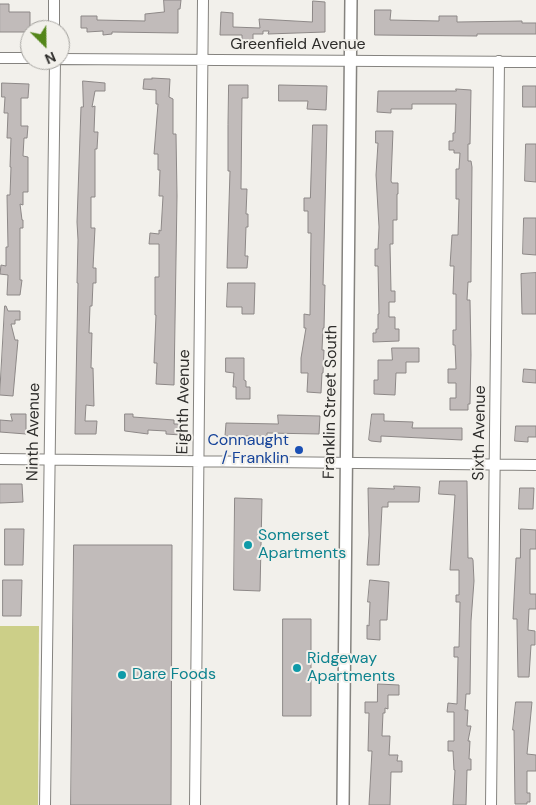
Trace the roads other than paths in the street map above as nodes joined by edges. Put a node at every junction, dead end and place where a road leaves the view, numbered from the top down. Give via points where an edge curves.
1 (54, 0) edge
2 (203, 0) edge
3 (352, 0) edge
4 (54, 20) edge
5 (0, 58) edge
6 (20, 58) edge
7 (70, 59) edge
8 (202, 60) junction
9 (351, 61) junction
10 (499, 61) junction
11 (536, 62) edge
12 (55, 70) edge
13 (0, 459) edge
14 (49, 460) junction
15 (198, 462) junction
16 (347, 462) junction
17 (495, 465) junction
18 (536, 465) edge
19 (44, 805) edge
20 (194, 805) edge
21 (343, 805) edge
22 (491, 805) edge

1 - 4 street
2 - 8 street, Eighth Avenue
3 - 9 street, Franklin Street South
5 - 6 street
7 - 8 street, Greenfield Avenue
8 - 9 street, Greenfield Avenue
8 - 15 street, Eighth Avenue
9 - 10 street, Greenfield Avenue
9 - 16 street, Franklin Street South
10 - 11 street, Greenfield Avenue
10 - 17 street, Sixth Avenue
12 - 14 street, Ninth Avenue
13 - 14 street
14 - 15 street
14 - 19 street, Ninth Avenue
15 - 16 street
15 - 20 street, Eighth Avenue
16 - 17 street
16 - 21 street, Franklin Street South
17 - 18 street
17 - 22 street, Sixth Avenue

